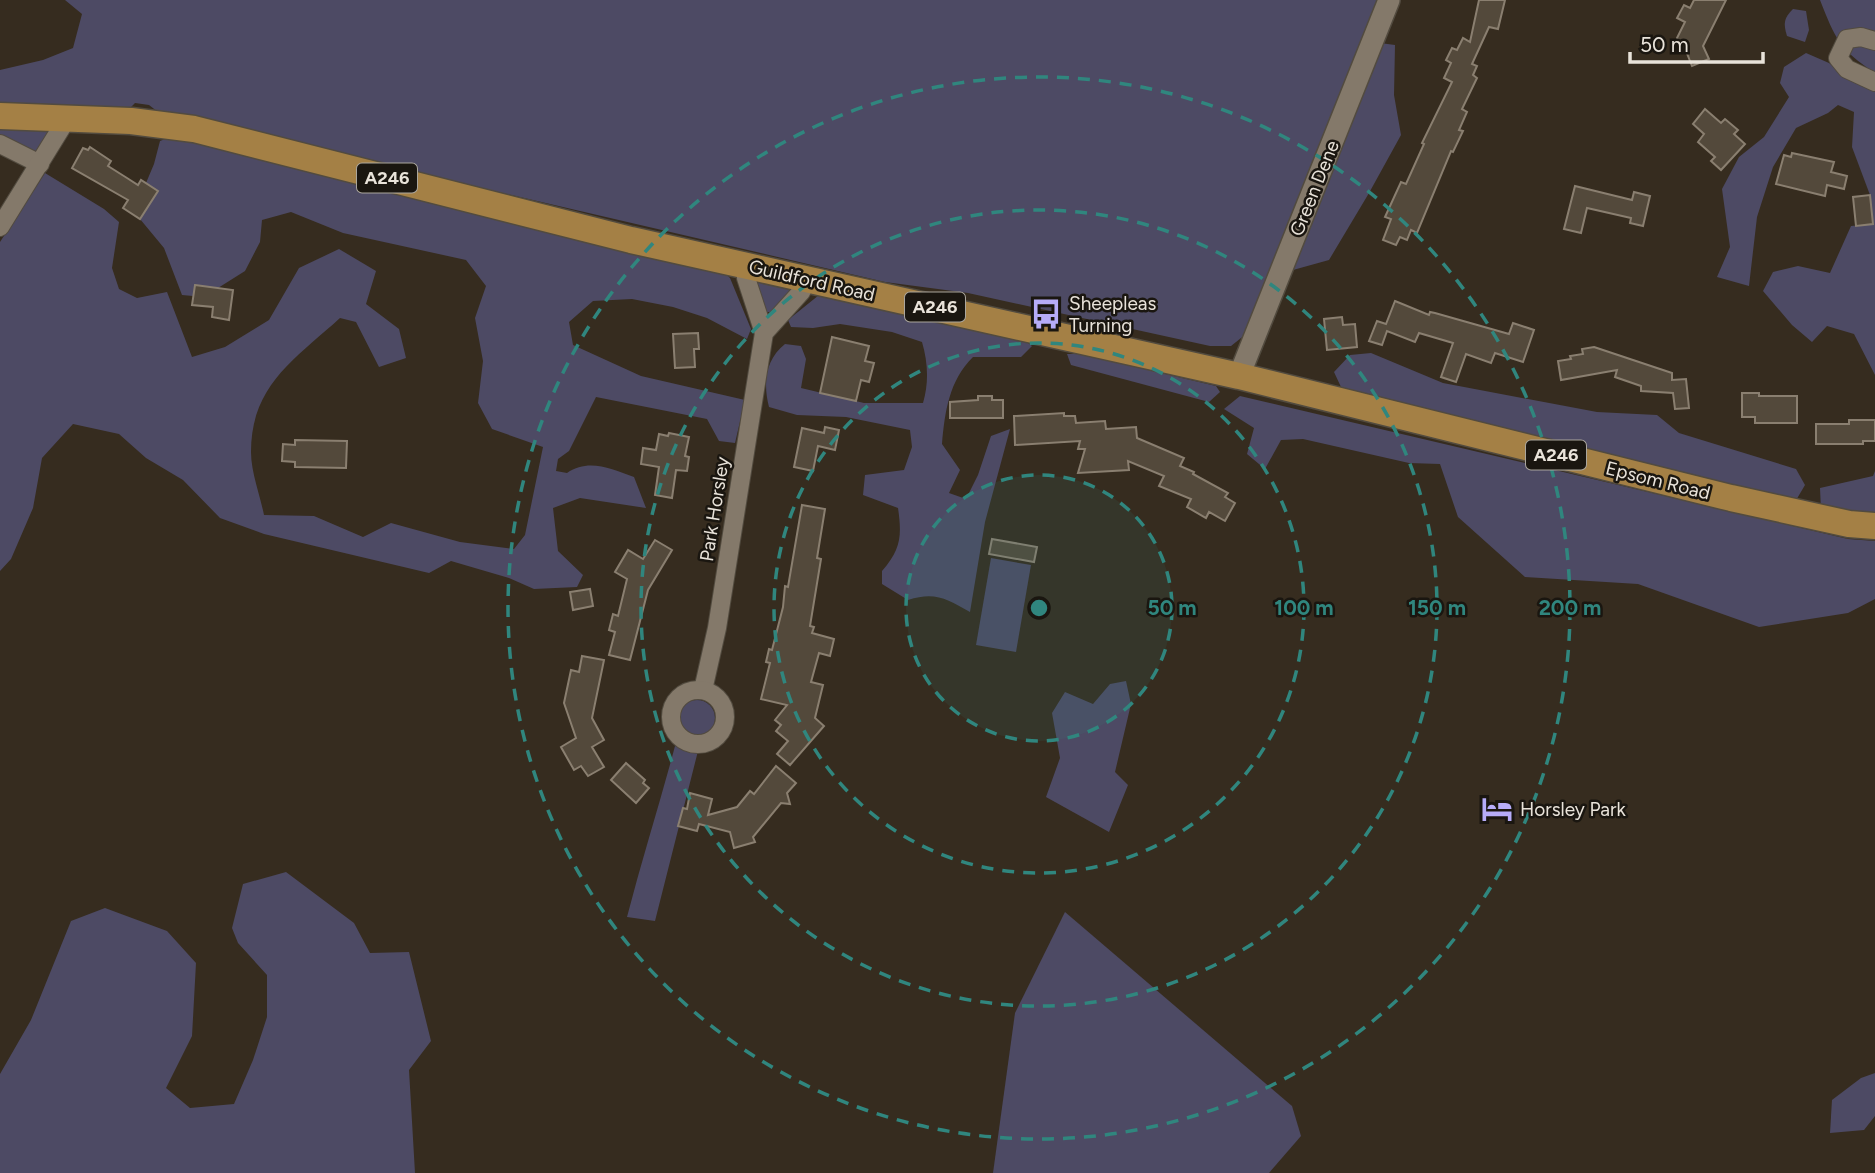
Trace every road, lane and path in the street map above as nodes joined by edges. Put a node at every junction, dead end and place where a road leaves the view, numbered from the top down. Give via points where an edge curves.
1 (1389, 0) edge
2 (1875, 41) edge
3 (1875, 82) edge
4 (0, 116) edge
5 (68, 117) junction
6 (0, 144) edge
7 (40, 164) junction
8 (0, 227) edge
9 (746, 265) junction
10 (808, 279) junction
11 (764, 333) junction
12 (1239, 376) junction
13 (1875, 526) edge
14 (703, 690) dead end

1 - 12 street, Green Dene
2 - 3 street via 1847,38 1838,58 1847,69
4 - 5 main road, A246
5 - 7 street
5 - 9 main road, Guildford Road / A246 via 194,129
6 - 7 street
7 - 8 street
9 - 10 main road, Guildford Road / A246
9 - 11 street, Park Horsley
10 - 11 street
10 - 12 main road, Guildford Road / A246
11 - 14 street, Park Horsley
12 - 13 main road, Epsom Road / A246 via 1731,498

